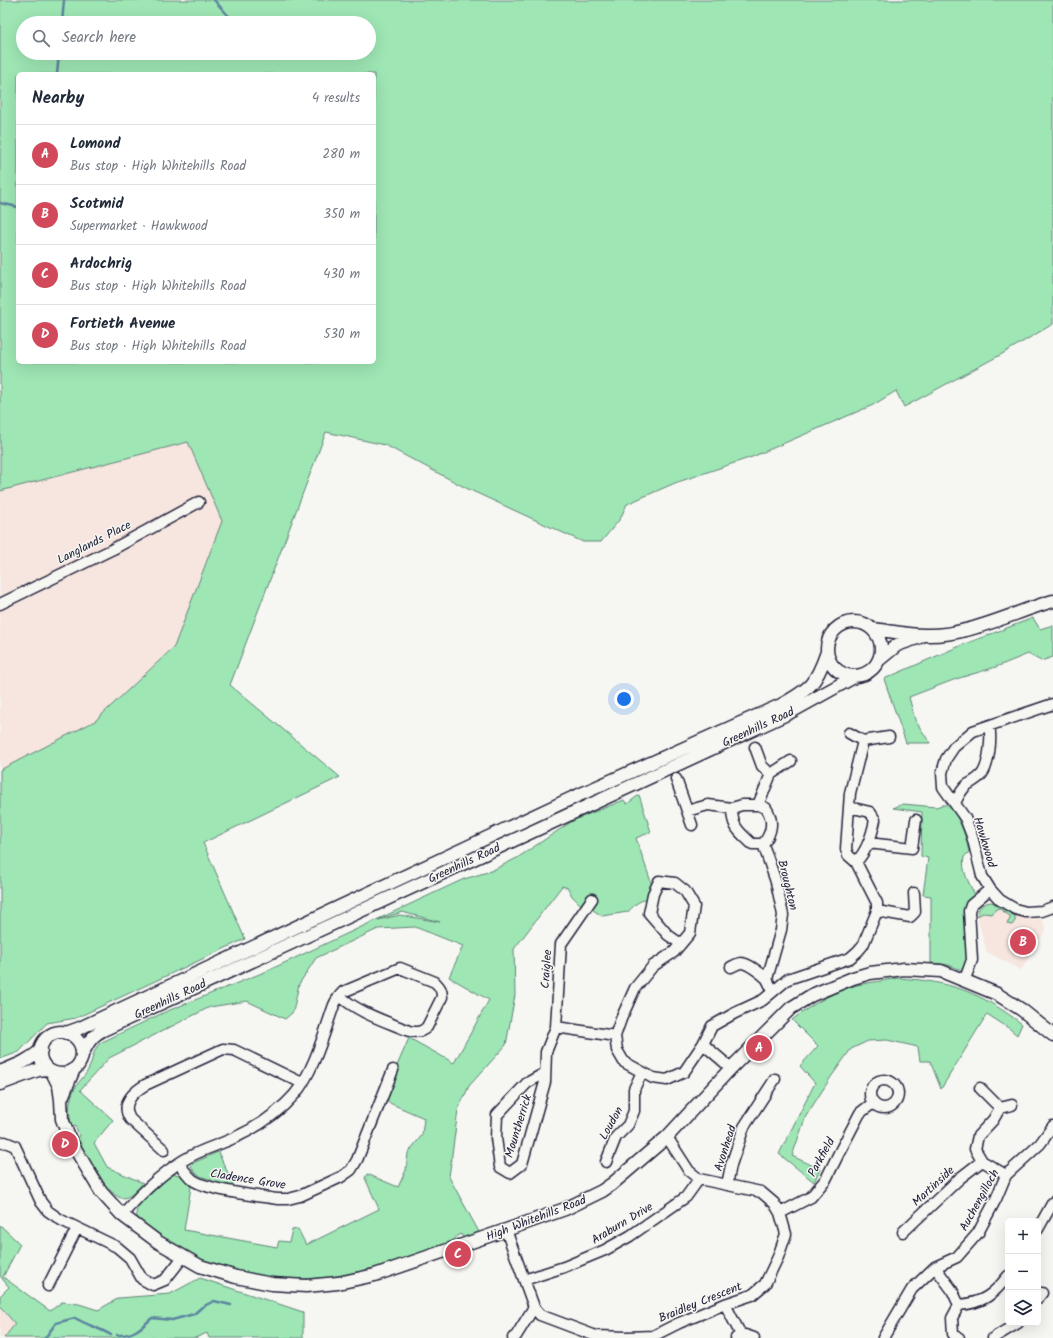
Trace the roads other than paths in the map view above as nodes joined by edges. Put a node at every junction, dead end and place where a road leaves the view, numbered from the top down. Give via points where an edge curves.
1 (199, 502) dead end
2 (1053, 601) edge
3 (0, 604) edge
4 (873, 629) junction
5 (925, 635) junction
6 (827, 652) junction
7 (880, 659) junction
8 (854, 677) junction
9 (1053, 704) edge
10 (989, 726) junction
11 (849, 733) dead end
12 (889, 737) dead end
13 (863, 741) junction
14 (755, 747) dead end
15 (791, 761) dead end
16 (772, 774) junction
17 (676, 779) dead end
18 (955, 803) junction
19 (758, 805) junction
20 (849, 807) junction
21 (732, 808) junction
22 (687, 811) junction
23 (916, 820) dead end
24 (692, 825) dead end
25 (868, 843) junction
26 (763, 844) junction
27 (856, 862) junction
28 (990, 890) junction
29 (914, 893) dead end
30 (592, 899) dead end
31 (1053, 907) edge
32 (876, 911) junction
33 (681, 944) junction
34 (736, 961) dead end
35 (767, 979) junction
36 (965, 979) junction
37 (773, 991) junction
38 (340, 996) junction
39 (556, 1027) junction
40 (66, 1033) junction
41 (1053, 1035) edge
42 (615, 1036) junction
43 (704, 1044) junction
44 (41, 1050) junction
45 (82, 1056) junction
46 (731, 1068) junction
47 (50, 1070) junction
48 (74, 1070) junction
49 (393, 1070) dead end
50 (0, 1072) edge
51 (642, 1072) junction
52 (545, 1073) junction
53 (775, 1079) dead end
54 (302, 1083) junction
55 (0, 1084) edge
56 (980, 1088) dead end
57 (62, 1100) junction
58 (874, 1103) dead end
59 (1012, 1104) dead end
60 (1000, 1108) junction
61 (1053, 1126) edge
62 (667, 1137) junction
63 (0, 1143) edge
64 (164, 1150) dead end
65 (982, 1161) junction
66 (606, 1162) dead end
67 (179, 1163) junction
68 (1006, 1175) junction
69 (699, 1179) junction
70 (727, 1185) junction
71 (1053, 1202) edge
72 (780, 1213) junction
73 (122, 1215) junction
74 (1041, 1224) edge
75 (77, 1228) junction
76 (506, 1230) junction
77 (903, 1232) dead end
78 (183, 1257) junction
79 (935, 1267) junction
80 (524, 1280) junction
81 (1005, 1280) edge
82 (48, 1286) dead end
83 (725, 1304) junction
84 (959, 1305) junction
85 (534, 1307) junction
86 (1013, 1326) edge
87 (738, 1337) edge
88 (513, 1338) edge
89 (754, 1338) edge
90 (883, 1338) edge
91 (959, 1338) edge
92 (993, 1338) edge

1 - 3 street, Langlands Place
2 - 5 street via 967,629
4 - 5 street
4 - 6 street via 859,622 842,625 829,638
4 - 7 street via 881,643
5 - 7 street via 897,645
6 - 8 street via 830,662 839,673
6 - 40 street, Greenhills Road via 820,672 810,687 781,705 570,799
7 - 8 street via 870,672
8 - 45 street, Greenhills Road via 789,713 103,1030 87,1043
9 - 10 street, Hawkwood
10 - 18 street via 990,739 982,774 962,790
10 - 18 street, Hawkwood via 973,731 954,746 946,759 942,773 943,787
11 - 13 street
12 - 13 street
13 - 20 street
14 - 16 street via 762,766
15 - 16 street
16 - 19 street
17 - 22 street
18 - 28 street, Hawkwood via 965,818 982,876
19 - 21 street
19 - 26 street via 766,808 771,815 771,829
20 - 25 street via 870,812 875,820
20 - 27 street via 846,849 848,855
21 - 22 street via 708,805
21 - 26 street via 736,828 752,844
22 - 24 street
23 - 25 street via 912,848
25 - 27 street
26 - 35 street, Broughton via 776,882 783,915
27 - 32 street via 877,903
28 - 31 street, Hawkwood via 1000,900 1026,912
28 - 36 street via 971,905 969,911 972,960
29 - 32 street via 915,912 910,917
30 - 39 street, Craiglee via 561,944
32 - 37 street via 858,952 850,958 788,979
33 - 33 street via 649,913 659,881 675,883 685,891 694,906 690,933
33 - 42 street via 653,966 635,988
34 - 35 street
35 - 37 street
36 - 41 street, High Whitehills Road via 997,994
36 - 46 street, High Whitehills Road via 941,970 904,969 870,973 835,985 791,1008
37 - 43 street via 763,1000 735,1012 712,1026
38 - 38 street via 359,1010 415,1033 428,1027 442,994 435,982 400,968 348,990
38 - 54 street
39 - 42 street
39 - 52 street, Mountherrick via 546,1052
40 - 44 street via 52,1034
40 - 45 street via 76,1039 82,1049
42 - 51 street via 617,1050 624,1062
43 - 46 street
43 - 51 street via 684,1072 667,1080 653,1078
44 - 47 street via 43,1063
44 - 50 street via 24,1062
45 - 48 street
46 - 62 street, High Whitehills Road
47 - 48 street via 64,1074
47 - 55 street via 38,1070
47 - 57 street, High Whitehills Road via 59,1086
48 - 57 street, High Whitehills Road
49 - 67 street, Cladence Grove via 351,1170 300,1196 277,1198 208,1187 188,1176
51 - 66 street, Loudon via 634,1089 634,1111 628,1125 616,1137
52 - 52 street, Mountherrick via 545,1082 522,1164 510,1173 500,1167 496,1138 497,1115 527,1083
53 - 70 street, Avonhead via 744,1127
54 - 64 street via 234,1050 223,1049 145,1085 127,1103 127,1114
54 - 67 street via 282,1106 253,1129
56 - 60 street
57 - 73 street, High Whitehills Road via 62,1119 70,1140 101,1192
58 - 72 street, Parkfield via 860,1113 826,1179 811,1197
59 - 60 street
60 - 65 street via 978,1136 975,1150
61 - 68 street, Auchengilloch via 1040,1144
62 - 69 street via 689,1171
62 - 76 street, High Whitehills Road via 602,1190 565,1209
63 - 75 street via 15,1146 40,1202 48,1212
65 - 68 street
65 - 77 street, Martinside via 960,1178
67 - 73 street via 146,1188
68 - 79 street, Auchengilloch via 978,1233 957,1257
69 - 70 street, Braidley Crescent
69 - 80 street, Araburn Drive via 686,1197 605,1250
70 - 72 street, Braidley Crescent via 761,1192 774,1203
71 - 74 street
72 - 83 street, Braidley Crescent via 786,1234 765,1284 752,1295
73 - 78 street, High Whitehills Road
75 - 78 street via 116,1247 130,1258 142,1279 153,1285 165,1280
75 - 82 street
76 - 78 street, High Whitehills Road via 376,1274 338,1283 306,1286 272,1284 236,1277 200,1266
76 - 80 street
79 - 84 street via 952,1290
79 - 90 street, Auchengilloch via 912,1289
80 - 85 street
81 - 84 street via 984,1300
83 - 85 street, Braidley Crescent via 653,1336 628,1337 596,1336 540,1315
83 - 87 street
84 - 91 street via 952,1318 954,1334
85 - 88 street
86 - 92 street
87 - 89 street

